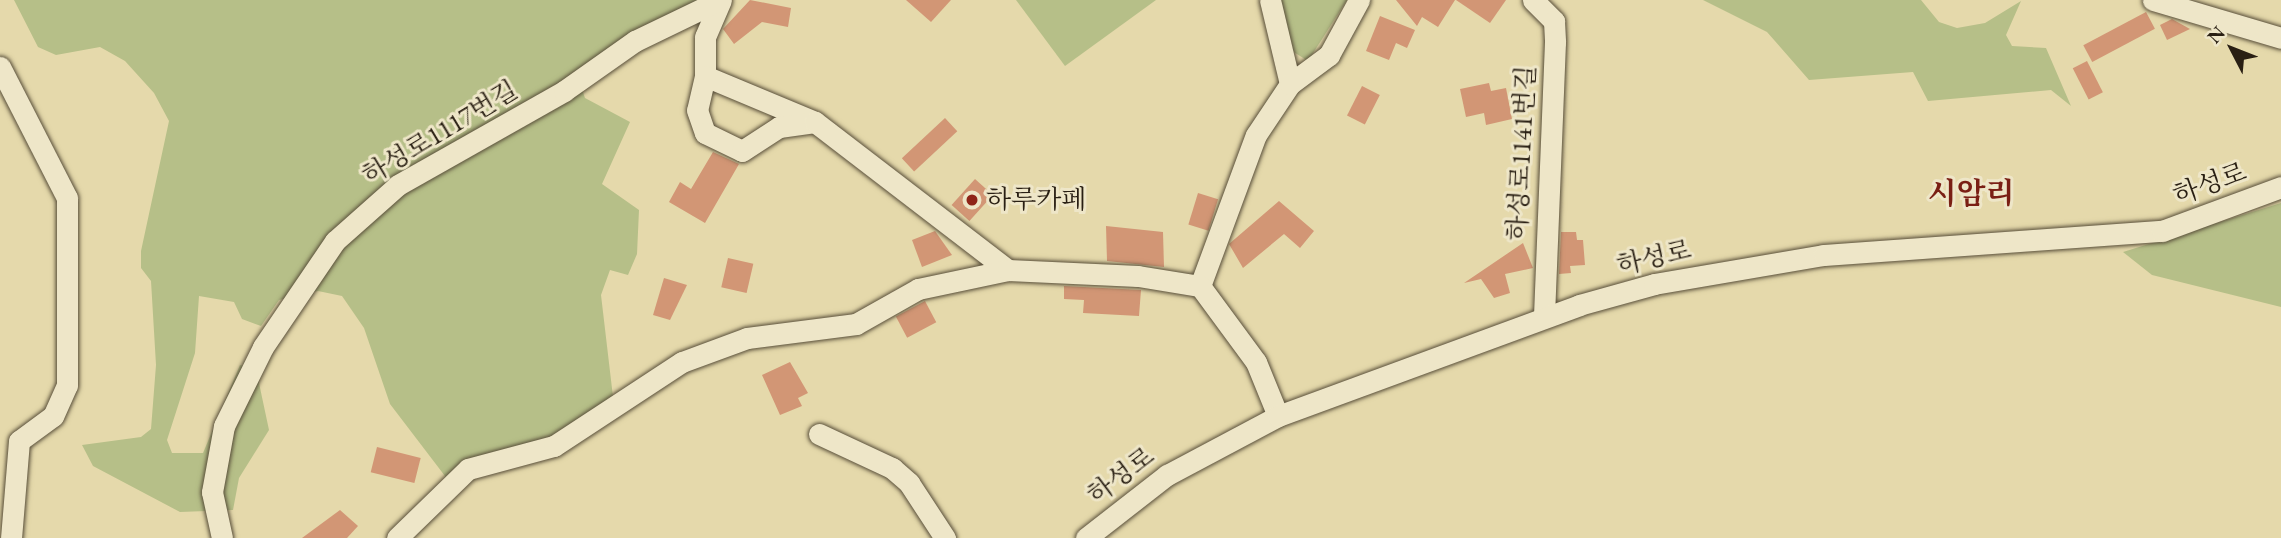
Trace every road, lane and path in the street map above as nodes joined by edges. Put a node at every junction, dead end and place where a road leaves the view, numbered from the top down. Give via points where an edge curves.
1 (720, 0) edge
2 (1270, 0) edge
3 (1359, 0) edge
4 (1533, 0) edge
5 (2153, 0) edge
6 (2281, 38) edge
7 (0, 67) edge
8 (705, 76) junction
9 (1290, 84) junction
10 (815, 122) junction
11 (2281, 187) edge
12 (1008, 270) junction
13 (1200, 286) junction
14 (1544, 317) junction
15 (1278, 416) junction
16 (819, 434) dead end
17 (11, 538) edge
18 (222, 538) edge
19 (397, 538) edge
20 (945, 538) edge
21 (1086, 538) edge

1 - 8 street, 하성로1117번길 via 705,37
1 - 18 street, 하성로1117번길 via 635,41 564,91 398,185 335,241 263,347 224,426 212,492
2 - 9 street
3 - 9 street via 1329,55
4 - 14 street, 하성로1141번길 via 1554,20 1555,42
5 - 6 street
7 - 17 street via 66,198 67,385 53,416 19,441
8 - 10 street
8 - 10 street, 하성로1117번길 via 698,121 720,142 742,150 779,127
9 - 13 street via 1256,135
10 - 12 street
11 - 14 street, 하성로 via 2162,231 1824,255 1654,284
12 - 13 street via 1138,276
12 - 19 street via 918,289 856,324 747,338 682,362 554,446 468,469
13 - 15 street via 1256,362
14 - 15 street, 하성로
15 - 21 street, 하성로 via 1167,475
16 - 20 street via 892,468 909,483

